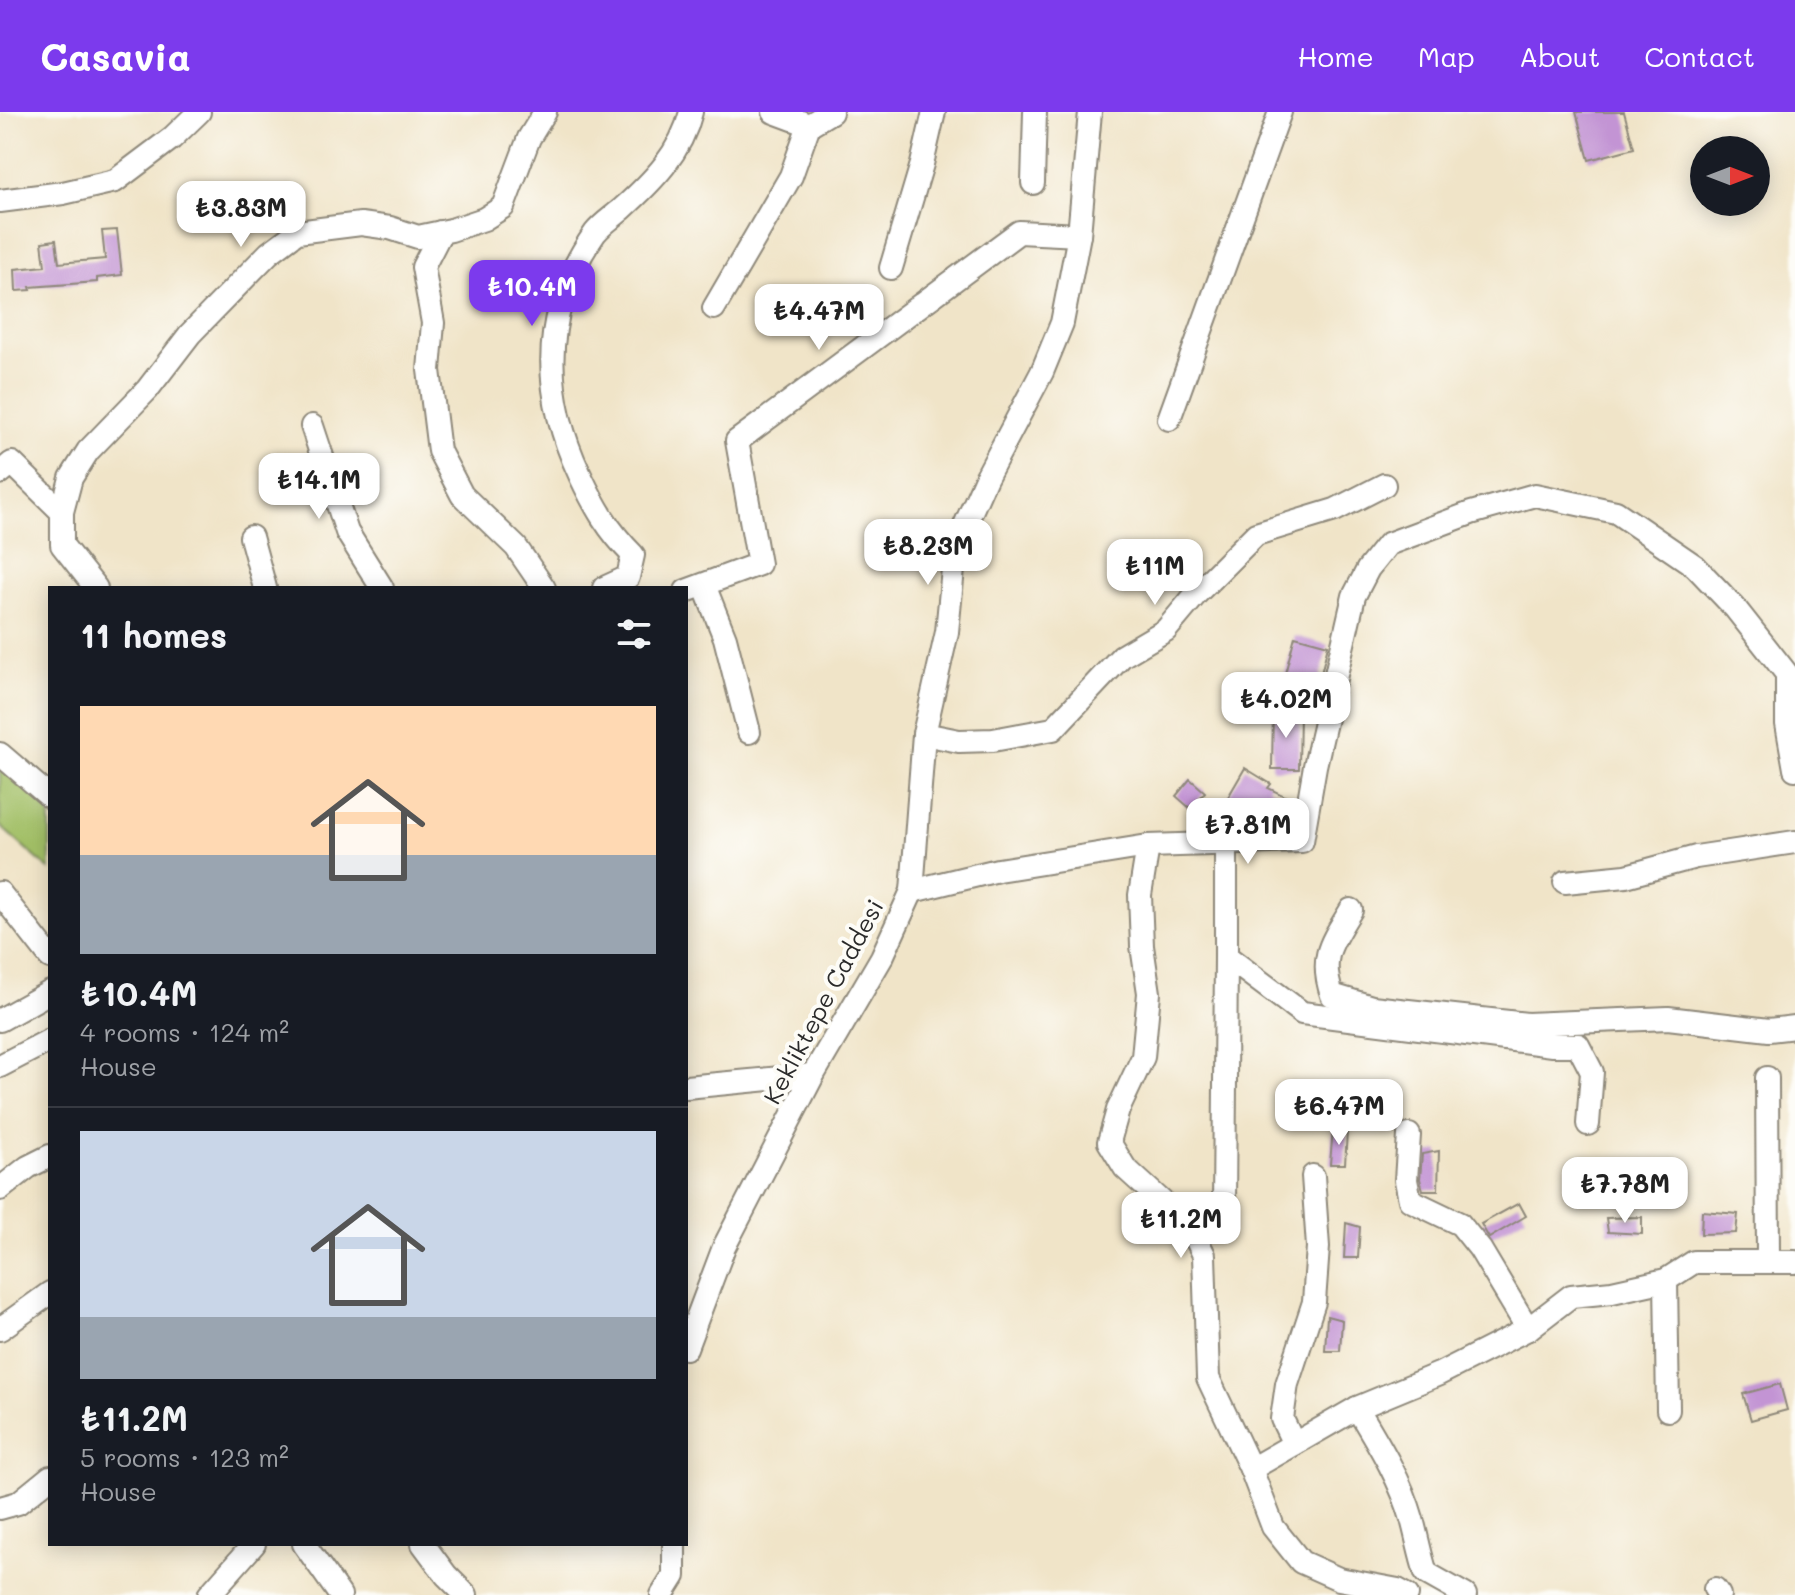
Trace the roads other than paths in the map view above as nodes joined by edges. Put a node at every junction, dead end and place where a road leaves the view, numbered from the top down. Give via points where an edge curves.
1 (199, 112) edge
2 (545, 112) edge
3 (691, 112) edge
4 (774, 112) edge
5 (831, 112) edge
6 (934, 112) edge
7 (1035, 112) edge
8 (1090, 112) edge
9 (1280, 112) edge
10 (809, 125) junction
11 (1033, 183) dead end
12 (0, 201) edge
13 (441, 232) junction
14 (1079, 235) junction
15 (891, 268) dead end
16 (714, 308) dead end
17 (1169, 419) dead end
18 (312, 426) dead end
19 (0, 473) edge
20 (1384, 485) dead end
21 (62, 512) junction
22 (251, 537) dead end
23 (94, 586) edge
24 (264, 586) edge
25 (381, 586) edge
26 (543, 586) edge
27 (608, 586) edge
28 (695, 588) edge
29 (1791, 672) edge
30 (749, 732) dead end
31 (924, 734) junction
32 (0, 754) edge
33 (1795, 769) edge
34 (48, 795) edge
35 (1795, 842) edge
36 (1226, 843) junction
37 (1148, 846) junction
38 (1565, 882) dead end
39 (912, 891) junction
40 (0, 893) edge
41 (1351, 910) dead end
42 (48, 954) edge
43 (1226, 956) junction
44 (48, 993) edge
45 (0, 1020) edge
46 (1795, 1027) edge
47 (48, 1041) edge
48 (0, 1066) edge
49 (813, 1075) junction
50 (1767, 1078) dead end
51 (688, 1087) edge
52 (1588, 1124) dead end
53 (1409, 1135) dead end
54 (48, 1157) edge
55 (1313, 1176) dead end
56 (0, 1189) edge
57 (1224, 1208) dead end
58 (1768, 1261) junction
59 (1795, 1262) edge
60 (1666, 1280) junction
61 (48, 1294) edge
62 (0, 1329) edge
63 (1528, 1329) junction
64 (688, 1343) edge
65 (1357, 1408) junction
66 (1668, 1410) dead end
67 (1294, 1444) junction
68 (1251, 1469) junction
69 (48, 1479) edge
70 (0, 1508) edge
71 (252, 1546) edge
72 (305, 1546) edge
73 (424, 1546) edge
74 (674, 1546) edge
75 (1401, 1593) edge
76 (209, 1595) edge
77 (340, 1595) edge
78 (466, 1595) edge
79 (662, 1595) edge
80 (1465, 1595) edge

1 - 12 street via 115,181
2 - 13 street via 529,138 503,207 484,219
3 - 27 street via 670,161 597,230 572,271 554,335 552,391 565,443 610,532 633,555 628,577
4 - 10 street
5 - 10 street
6 - 15 street
7 - 11 street
8 - 14 street, Kekliktepe Caddesi
9 - 17 street
10 - 16 street via 791,176
13 - 21 street via 418,237 361,224 297,232 269,253 190,334 147,390 88,451 71,478
13 - 26 street via 423,267 433,323 429,370 439,451 462,495 516,547
14 - 28 street via 1019,232 737,441 759,564
14 - 31 street, Kekliktepe Caddesi via 1062,323 955,548 947,632
18 - 25 street via 347,532
19 - 21 street via 12,463
20 - 31 street via 1335,510 1256,534 1166,630 1122,656 1053,729 993,740
21 - 23 street via 62,545
22 - 24 street
28 - 30 street via 725,638
29 - 33 street via 1787,724
29 - 36 street via 1695,566 1616,512 1535,495 1471,513 1388,544 1354,596 1302,841
31 - 39 street, Kekliktepe Caddesi
32 - 34 street
35 - 38 street via 1696,857 1626,876
36 - 37 street
36 - 43 street
37 - 39 street via 998,870
37 - 68 street via 1140,895 1149,993 1143,1057 1109,1142 1125,1168 1191,1228 1204,1255 1208,1378
39 - 49 street, Kekliktepe Caddesi via 882,957
40 - 42 street
41 - 46 street via 1331,943 1324,972 1332,995 1372,1007 1527,1024 1668,1018 1769,1030
43 - 52 street via 1302,1013 1578,1045 1592,1072
43 - 57 street
44 - 45 street
47 - 48 street
49 - 51 street
49 - 64 street, Kekliktepe Caddesi via 724,1247
50 - 58 street
53 - 63 street via 1410,1200 1460,1224
54 - 56 street
55 - 67 street via 1318,1247 1314,1302 1287,1384 1282,1419
58 - 59 street
58 - 60 street via 1694,1262
60 - 63 street via 1571,1296
60 - 66 street
61 - 62 street
63 - 65 street
65 - 67 street
65 - 80 street via 1412,1518 1426,1573
67 - 68 street
68 - 75 street via 1273,1527 1301,1562 1339,1579
69 - 70 street via 18,1503
71 - 76 street
72 - 77 street
73 - 78 street
74 - 79 street via 674,1576

